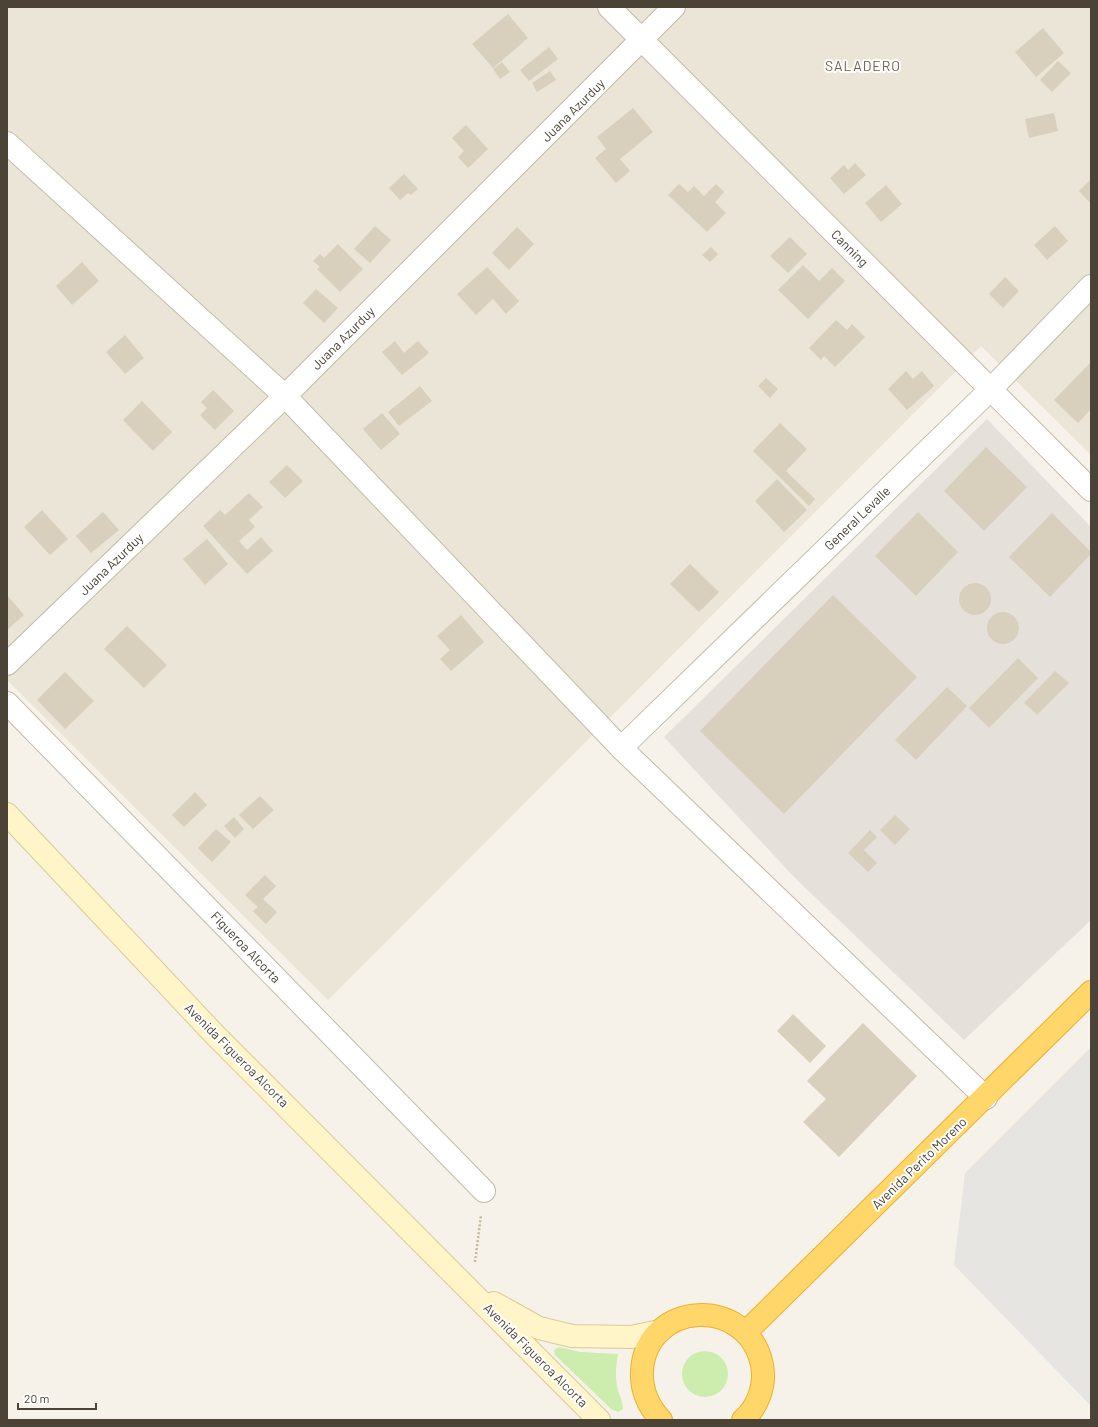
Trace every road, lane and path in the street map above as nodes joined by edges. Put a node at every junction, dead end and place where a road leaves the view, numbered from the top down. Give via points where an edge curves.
1 (609, 7) edge
2 (674, 7) edge
3 (642, 41) junction
4 (7, 143) edge
5 (1091, 286) edge
6 (991, 389) junction
7 (285, 396) junction
8 (1091, 490) edge
9 (7, 664) edge
10 (7, 703) edge
11 (621, 748) junction
12 (7, 814) edge
13 (1091, 992) edge
14 (986, 1098) junction
15 (484, 1191) joint
16 (472, 1291) junction
17 (660, 1331) junction
18 (746, 1332) junction
19 (600, 1420) edge
20 (661, 1420) edge
21 (743, 1420) edge

1 - 3 street, Canning
2 - 3 street, Juana Azurduy
3 - 6 street, Canning
3 - 7 street, Juana Azurduy
4 - 7 street
5 - 6 street, General Levalle
6 - 8 street, Canning
6 - 11 street, General Levalle
7 - 9 street, Juana Azurduy
7 - 11 street
10 - 15 street, Figueroa Alcorta
11 - 14 street
12 - 16 main road, Avenida Figueroa Alcorta via 215,1034
13 - 14 highway, Avenida Perito Moreno
14 - 18 highway, Avenida Perito Moreno
15 - 16 path
16 - 17 main road, Avenida Figueroa Alcorta via 539,1328 572,1336 631,1337
16 - 19 main road, Avenida Figueroa Alcorta
17 - 18 highway via 678,1319 709,1314 729,1320
17 - 20 highway via 644,1356 641,1376 649,1405
18 - 21 highway via 757,1348 763,1369 763,1380 758,1401

